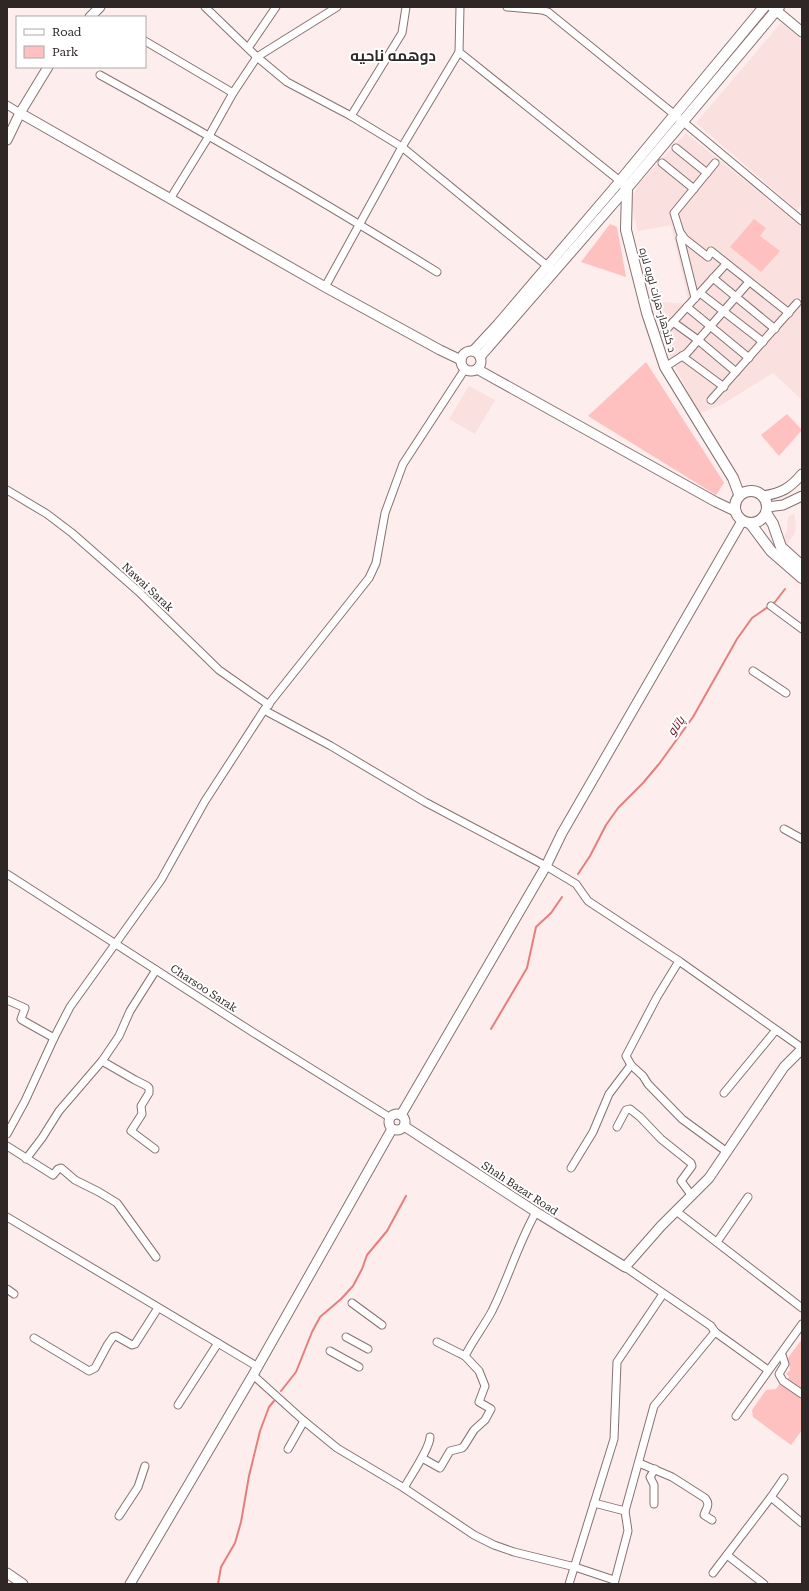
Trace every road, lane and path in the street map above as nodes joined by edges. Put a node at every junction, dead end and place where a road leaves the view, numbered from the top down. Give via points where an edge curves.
1 (100, 7) edge
2 (205, 7) edge
3 (276, 7) edge
4 (337, 7) edge
5 (406, 7) edge
6 (460, 7) edge
7 (507, 7) edge
8 (515, 7) edge
9 (764, 7) edge
10 (776, 8) edge
11 (91, 16) edge
12 (802, 32) edge
13 (146, 42) edge
14 (248, 48) junction
15 (459, 52) junction
16 (257, 57) junction
17 (47, 68) edge
18 (100, 75) dead end
19 (233, 93) junction
20 (7, 105) edge
21 (20, 113) junction
22 (351, 116) junction
23 (679, 118) junction
24 (209, 136) junction
25 (7, 140) edge
26 (402, 147) junction
27 (676, 148) dead end
28 (662, 163) dead end
29 (715, 163) dead end
30 (707, 173) junction
31 (623, 185) junction
32 (694, 189) junction
33 (170, 199) junction
34 (800, 217) edge
35 (359, 224) junction
36 (680, 238) dead end
37 (726, 264) junction
38 (552, 269) junction
39 (437, 272) dead end
40 (714, 278) junction
41 (749, 282) junction
42 (326, 287) junction
43 (698, 295) junction
44 (736, 296) junction
45 (797, 303) dead end
46 (687, 307) junction
47 (724, 311) junction
48 (788, 313) junction
49 (673, 322) junction
50 (710, 326) junction
51 (775, 329) junction
52 (665, 331) dead end
53 (698, 340) junction
54 (763, 342) junction
55 (473, 351) junction
56 (682, 356) junction
57 (480, 357) junction
58 (749, 358) junction
59 (461, 360) junction
60 (665, 366) junction
61 (464, 369) junction
62 (477, 369) junction
63 (736, 372) junction
64 (724, 387) junction
65 (711, 400) dead end
66 (802, 474) edge
67 (7, 490) edge
68 (739, 494) junction
69 (763, 496) junction
70 (802, 496) edge
71 (766, 510) junction
72 (735, 511) junction
73 (746, 522) junction
74 (802, 566) edge
75 (802, 578) edge
76 (771, 606) dead end
77 (802, 628) edge
78 (753, 671) dead end
79 (786, 693) dead end
80 (266, 708) junction
81 (784, 829) dead end
82 (802, 839) edge
83 (546, 866) junction
84 (7, 874) edge
85 (115, 944) junction
86 (679, 961) junction
87 (156, 970) junction
88 (7, 1000) edge
89 (776, 1030) junction
90 (54, 1038) junction
91 (802, 1048) edge
92 (102, 1061) junction
93 (631, 1065) junction
94 (724, 1093) dead end
95 (401, 1115) junction
96 (389, 1117) junction
97 (404, 1126) junction
98 (617, 1127) dead end
99 (392, 1129) junction
100 (7, 1134) edge
101 (7, 1146) edge
102 (155, 1149) dead end
103 (727, 1152) junction
104 (26, 1159) junction
105 (571, 1168) dead end
106 (692, 1196) junction
107 (748, 1197) dead end
108 (676, 1211) junction
109 (536, 1212) junction
110 (8, 1220) edge
111 (717, 1242) junction
112 (156, 1257) dead end
113 (625, 1267) junction
114 (7, 1289) edge
115 (14, 1294) dead end
116 (663, 1294) junction
117 (352, 1303) dead end
118 (158, 1308) junction
119 (802, 1308) edge
120 (802, 1324) edge
121 (382, 1325) dead end
122 (715, 1332) junction
123 (346, 1337) dead end
124 (34, 1338) dead end
125 (438, 1342) dead end
126 (218, 1343) junction
127 (368, 1349) dead end
128 (330, 1351) dead end
129 (782, 1355) dead end
130 (465, 1356) junction
131 (359, 1368) dead end
132 (768, 1370) junction
133 (256, 1371) junction
134 (802, 1394) edge
135 (178, 1405) dead end
136 (736, 1416) dead end
137 (304, 1421) junction
138 (430, 1437) dead end
139 (288, 1449) dead end
140 (422, 1458) junction
141 (639, 1463) junction
142 (145, 1466) dead end
143 (655, 1469) junction
144 (784, 1478) dead end
145 (404, 1488) junction
146 (771, 1497) junction
147 (594, 1503) junction
148 (654, 1504) dead end
149 (625, 1511) junction
150 (119, 1516) dead end
151 (712, 1520) dead end
152 (802, 1523) edge
153 (727, 1555) junction
154 (575, 1567) junction
155 (7, 1573) edge
156 (713, 1573) dead end
157 (614, 1582) edge
158 (23, 1584) edge
159 (130, 1584) edge
160 (569, 1584) edge
161 (764, 1584) edge

1 - 11 main road
2 - 14 street
3 - 14 street
4 - 16 street
5 - 22 street via 402,33
6 - 15 street
7 - 8 street
8 - 23 street via 548,12
9 - 23 highway
10 - 12 main road
10 - 23 highway
13 - 19 street
14 - 16 street
15 - 26 street
15 - 31 street
16 - 19 street
16 - 22 street via 287,82
17 - 21 main road
18 - 24 street
19 - 24 street
20 - 21 street
21 - 25 main road
21 - 33 main road
22 - 26 street
23 - 31 highway
23 - 34 street
24 - 33 street
24 - 35 street
26 - 35 street
26 - 38 street
27 - 30 street
28 - 32 street
29 - 30 street
30 - 32 street
31 - 38 main road
31 - 60 highway, د کندهار-هرات لويه لاره via 626,230 647,313
32 - 37 street via 674,213 680,232 685,239 708,256 711,251
33 - 42 main road
35 - 39 street
35 - 42 street
36 - 43 street
37 - 40 street
37 - 41 street
38 - 55 main road
38 - 57 main road
40 - 43 street
40 - 44 street
41 - 44 street
41 - 48 street
42 - 59 main road
43 - 46 street
43 - 47 street
44 - 47 street
44 - 51 street
45 - 48 street
46 - 49 street
46 - 50 street
47 - 50 street
47 - 54 street
48 - 51 street
49 - 52 street
49 - 53 street
50 - 53 street
50 - 58 street
51 - 54 street
53 - 56 street
53 - 63 street
54 - 58 street
55 - 57 main road
55 - 59 main road via 466,352
56 - 60 street
56 - 64 street
57 - 62 main road via 481,363
58 - 63 street
59 - 61 main road
60 - 68 highway, د کندهار-هرات لويه لاره via 733,478
61 - 62 main road
61 - 80 street via 403,464 384,513 376,563 369,578
62 - 72 main road
63 - 64 street
64 - 65 street
66 - 69 main road via 786,490
67 - 80 street, Nawai Sarak via 47,514 72,533 138,591 219,670
68 - 69 highway via 752,490
68 - 72 highway via 734,505
69 - 71 highway
70 - 71 main road
71 - 73 highway via 760,520
71 - 74 highway via 781,547
72 - 73 highway via 739,518
73 - 75 highway via 772,551
73 - 83 main road via 566,826
76 - 77 street
78 - 79 street
80 - 83 street, Nawai Sarak via 426,802
80 - 85 street via 205,801 161,880
81 - 82 street
83 - 86 street, Nawai Sarak via 576,884 588,901
83 - 95 main road
84 - 85 street, Charsoo Sarak
85 - 87 street, Charsoo Sarak
85 - 90 street via 70,1007
86 - 89 street, Nawai Sarak
86 - 93 street via 626,1056
87 - 92 street
87 - 96 street, Charsoo Sarak
88 - 90 street via 26,1008 22,1020
89 - 91 street, Nawai Sarak
89 - 94 street
90 - 100 street
91 - 103 main road via 784,1067
92 - 102 street via 149,1088 141,1106 142,1114 131,1131
92 - 104 street via 59,1111
93 - 103 street via 682,1119
93 - 105 street via 609,1094 593,1132
95 - 96 main road
95 - 97 main road via 405,1121
96 - 99 main road via 388,1124
97 - 99 main road via 400,1130
97 - 109 main road, Shah Bazar Road
98 - 106 street via 626,1110 630,1109 691,1163 692,1166 680,1181
99 - 133 main road
101 - 104 street
103 - 106 main road via 709,1178
104 - 112 street via 53,1175 61,1168 75,1180 117,1203
106 - 108 main road
107 - 111 street
108 - 111 street
108 - 113 main road
109 - 113 main road, Shah Bazar Road
109 - 130 street via 492,1312
110 - 118 street
111 - 119 street
113 - 116 street
114 - 115 street
116 - 122 street via 711,1326
116 - 147 street via 617,1362 614,1439
117 - 121 street
118 - 124 street via 135,1344 113,1337 93,1371
118 - 126 street
120 - 132 street
122 - 132 street
122 - 141 street via 654,1406
123 - 127 street
125 - 130 street
126 - 133 street
126 - 135 street
128 - 131 street
129 - 134 street via 785,1364 779,1374 783,1381
130 - 140 street via 479,1371 485,1386 480,1402 491,1409 464,1446 450,1451 440,1468
132 - 136 street
133 - 137 street
133 - 159 main road
137 - 139 street
137 - 145 street via 337,1448
138 - 140 street
140 - 145 street
141 - 143 street
141 - 149 street
142 - 150 street via 138,1487
143 - 148 street via 650,1477 654,1485
143 - 151 street via 672,1476 705,1498 708,1507 704,1515
144 - 146 street
145 - 154 street via 494,1546
146 - 152 street
146 - 153 street
147 - 149 street
147 - 154 street
149 - 157 street via 628,1531
153 - 156 street
153 - 161 street
154 - 157 street
154 - 160 street
155 - 158 main road

